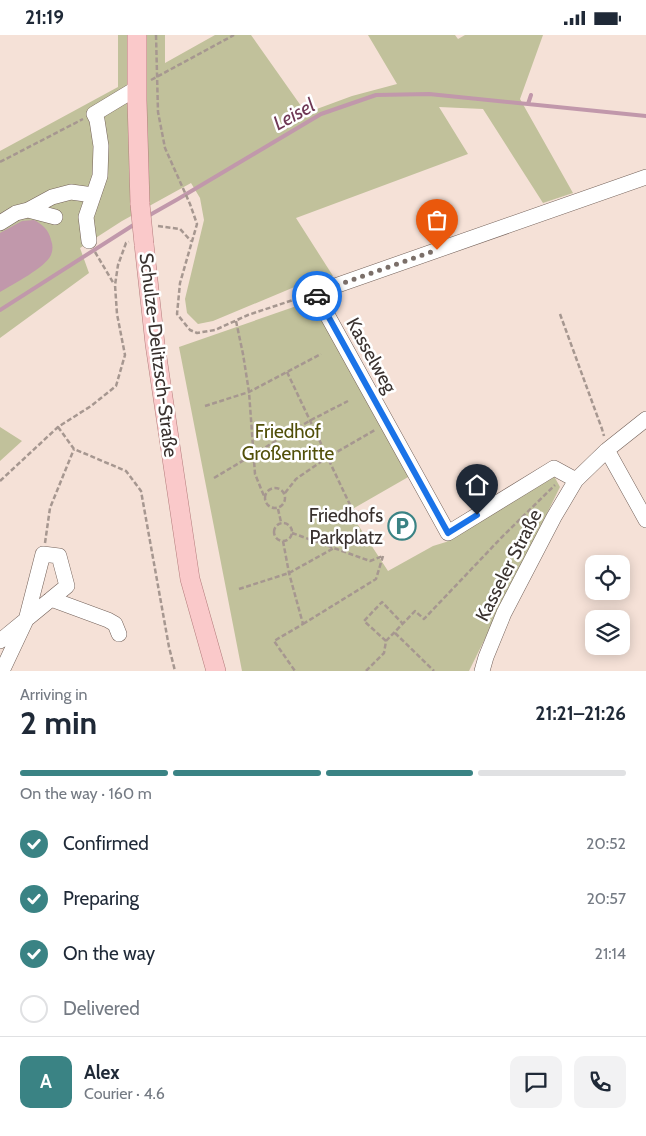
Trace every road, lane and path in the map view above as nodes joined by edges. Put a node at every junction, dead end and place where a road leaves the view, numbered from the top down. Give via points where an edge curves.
1 (137, 35) edge
2 (156, 35) edge
3 (234, 35) edge
4 (158, 76) junction
5 (137, 88) junction
6 (94, 113) junction
7 (0, 162) edge
8 (646, 177) edge
9 (93, 195) junction
10 (28, 211) junction
11 (55, 217) dead end
12 (0, 223) edge
13 (157, 226) dead end
14 (89, 241) dead end
15 (191, 241) junction
16 (135, 244) junction
17 (100, 261) dead end
18 (115, 285) junction
19 (315, 293) junction
20 (560, 314) dead end
21 (236, 321) junction
22 (321, 354) dead end
23 (287, 372) junction
24 (249, 392) junction
25 (348, 401) dead end
26 (205, 406) dead end
27 (646, 419) edge
28 (310, 420) junction
29 (388, 423) junction
30 (58, 427) junction
31 (74, 449) junction
32 (607, 450) junction
33 (254, 454) junction
34 (328, 457) junction
35 (571, 477) junction
36 (214, 478) dead end
37 (0, 481) edge
38 (285, 493) junction
39 (264, 496) junction
40 (278, 509) junction
41 (646, 520) edge
42 (363, 521) dead end
43 (281, 522) junction
44 (292, 533) junction
45 (448, 533) joint
46 (283, 541) junction
47 (334, 548) junction
48 (44, 554) junction
49 (289, 573) junction
50 (239, 589) dead end
51 (51, 599) junction
52 (26, 620) junction
53 (303, 623) junction
54 (403, 624) junction
55 (395, 633) junction
56 (119, 634) dead end
57 (0, 641) edge
58 (386, 641) junction
59 (2, 671) edge
60 (175, 671) edge
61 (216, 671) edge
62 (295, 671) edge
63 (366, 671) edge
64 (434, 671) edge
65 (482, 671) edge

1 - 5 main road, Schulze-Delitzsch-Straße
2 - 4 path
3 - 4 path
4 - 5 path
4 - 15 path via 158,112 165,148 197,224
5 - 6 street
5 - 16 main road, Schulze-Delitzsch-Straße, bridge via 140,204
6 - 7 path
6 - 9 street via 101,146 100,176
8 - 19 street
9 - 10 street via 71,193 52,197
9 - 14 street via 86,217
10 - 11 street
10 - 12 street via 16,213
13 - 15 path via 180,229
15 - 21 path via 180,283 177,314 190,330 197,333
16 - 18 path via 118,265
16 - 61 main road, Schulze-Delitzsch-Straße via 154,344 190,579
17 - 18 path
18 - 30 path via 125,355 116,386
19 - 21 path
19 - 29 street, Kasselweg
20 - 32 path
21 - 24 path
22 - 23 path
23 - 24 path
23 - 28 path
24 - 26 path
24 - 33 path
25 - 28 path
27 - 32 street, Kasseler Straße
28 - 33 path
28 - 34 path
29 - 34 path
29 - 45 street, Kasselweg
30 - 31 path
30 - 37 path
31 - 48 path via 50,508
31 - 60 path via 126,471 141,491
32 - 35 street, Kasseler Straße
32 - 41 street
33 - 36 path
33 - 39 path via 255,474
34 - 38 path via 296,479
34 - 42 path via 352,509
35 - 45 street, Kasseler Straße via 554,468
35 - 54 path via 501,538 424,619 415,611
35 - 65 street, Kasseler Straße via 504,613
38 - 39 path via 279,487 271,487
38 - 40 path via 284,503
39 - 40 path via 266,504
40 - 43 path
43 - 44 path via 287,523
43 - 46 path via 274,527 273,533 276,539
44 - 46 path
44 - 47 path
46 - 49 path
47 - 49 path
47 - 53 path via 370,561 383,556 376,579
48 - 51 street via 59,556 67,586
48 - 52 street
49 - 50 path
49 - 53 path
51 - 52 street
51 - 56 street via 116,624
52 - 57 street
52 - 59 street
53 - 62 path via 274,641
54 - 55 path
54 - 58 path via 382,602 364,621
55 - 58 path
55 - 64 path
58 - 63 path via 384,653

